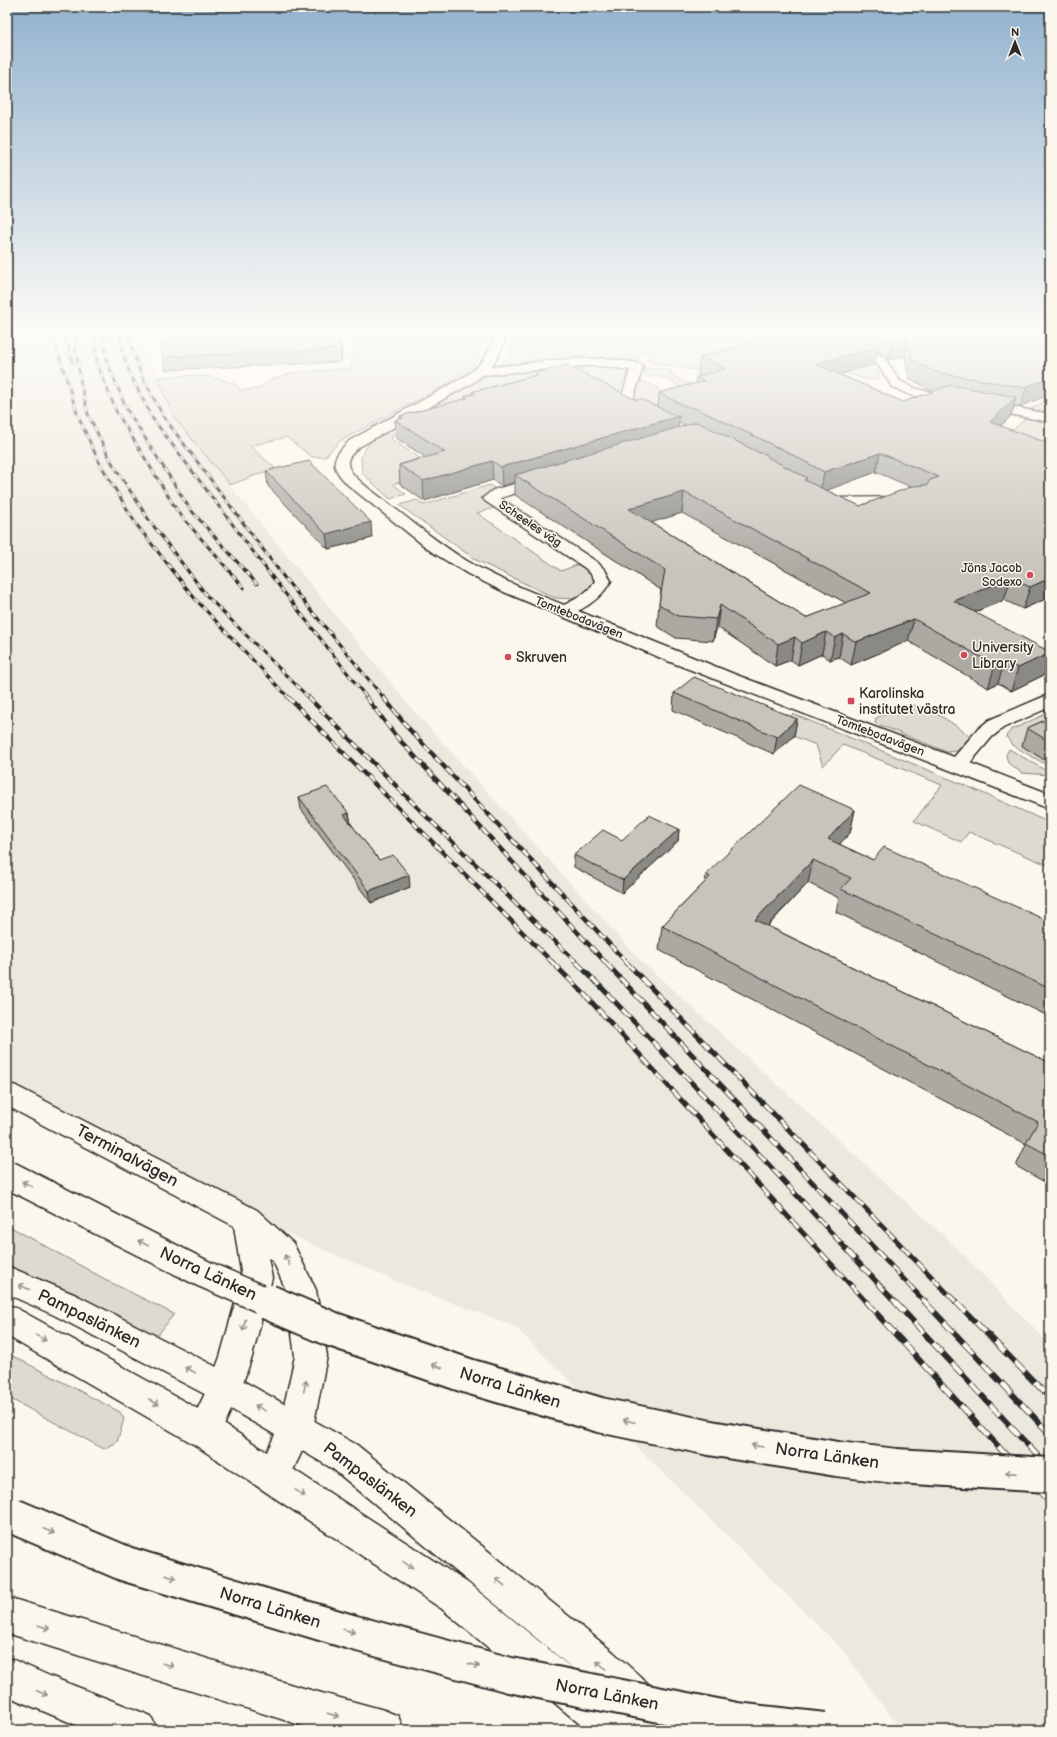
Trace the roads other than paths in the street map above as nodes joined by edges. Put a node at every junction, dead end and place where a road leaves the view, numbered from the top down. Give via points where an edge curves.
1 (413, 411) edge
2 (644, 411) edge
3 (1014, 411) edge
4 (657, 418) edge
5 (1050, 418) edge
6 (559, 475) edge
7 (810, 495) edge
8 (916, 501) edge
9 (566, 611) junction
10 (1050, 700) edge
11 (958, 765) junction
12 (1050, 802) edge
13 (7, 1094) edge
14 (7, 1174) edge
15 (247, 1219) junction
16 (7, 1280) edge
17 (7, 1319) edge
18 (225, 1388) junction
19 (296, 1428) junction
20 (204, 1431) junction
21 (273, 1475) junction
22 (1050, 1475) edge
23 (10, 1515) edge
24 (7, 1615) edge
25 (7, 1676) edge
26 (137, 1730) edge
27 (384, 1730) edge
28 (617, 1730) edge
29 (670, 1730) edge
30 (824, 1730) edge

1 - 9 main road, Tomtebodavägen via 354,444 343,455 340,462 342,469 404,523 472,570 532,599
2 - 4 main road
3 - 5 main road
6 - 9 main road, Scheeles väg via 498,493 490,498 599,573 603,581 599,590
7 - 8 main road via 824,502
9 - 11 main road, Tomtebodavägen via 663,652
10 - 11 main road via 996,724
11 - 12 main road, Tomtebodavägen
13 - 15 main road, Terminalvägen
22 -> 14 main road, Norra Länken, bridge via 896,1466 837,1459 710,1438 592,1413 468,1376 331,1329 204,1274
15 -> 18 main road via 257,1278
19 -> 15 main road, Terminalvägen via 311,1356 301,1290 283,1252
18 -> 16 main road, Pampaslänken via 65,1305
17 -> 20 main road
19 -> 18 main road, Pampaslänken
18 - 20 main road
19 - 21 main road, Terminalvägen
29 -> 19 main road, Pampaslänken via 600,1665 478,1564 344,1457
20 - 21 main road
21 -> 28 main road via 455,1596
23 -> 30 main road, Norra Länken, bridge via 126,1564 351,1632 502,1673 736,1720
24 -> 27 main road
25 -> 26 main road via 42,1693

